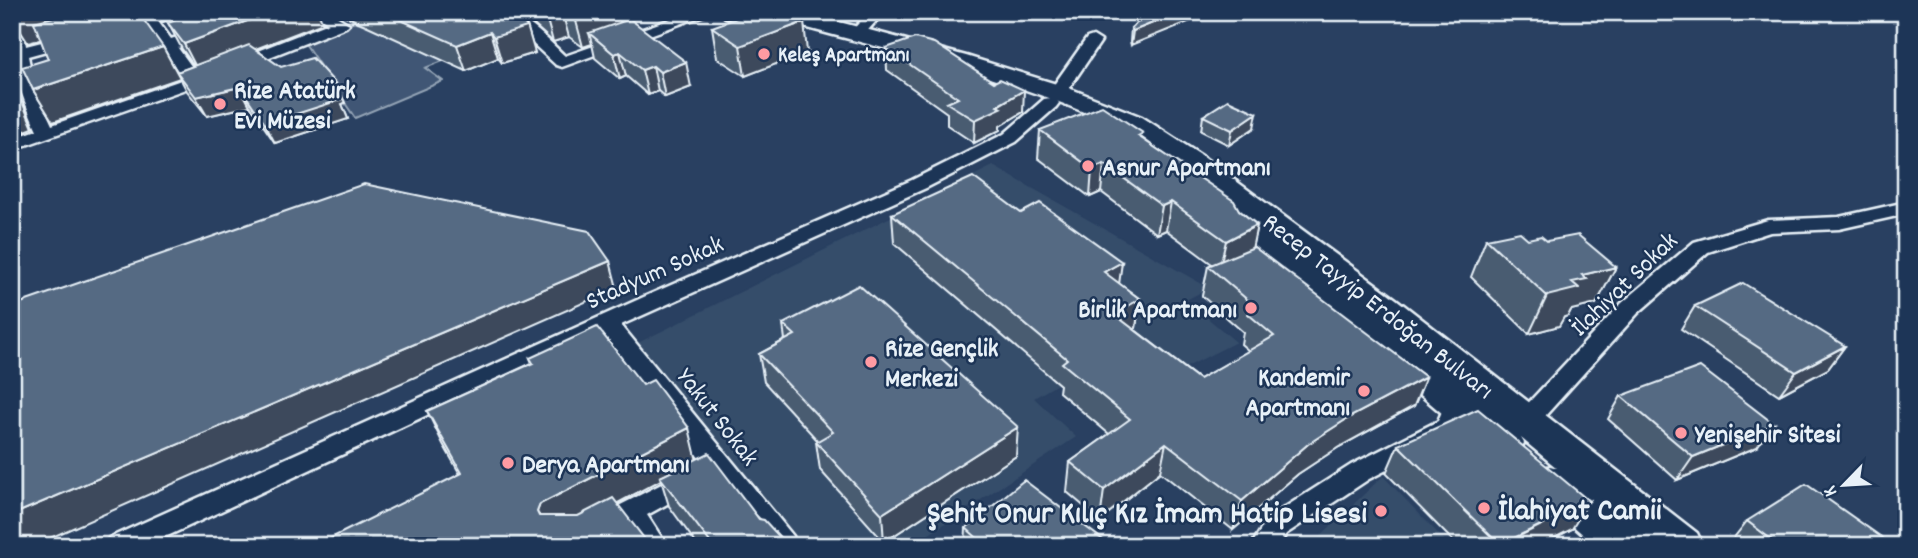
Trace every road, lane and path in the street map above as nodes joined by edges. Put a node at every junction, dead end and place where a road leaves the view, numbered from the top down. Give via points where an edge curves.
1 (318, 12) edge
2 (706, 12) edge
3 (733, 12) edge
4 (774, 12) edge
5 (877, 12) edge
6 (343, 18) edge
7 (482, 18) edge
8 (18, 21) edge
9 (155, 23) edge
10 (857, 34) junction
11 (84, 36) edge
12 (1093, 41) dead end
13 (168, 46) junction
14 (18, 64) edge
15 (194, 81) junction
16 (19, 88) edge
17 (1054, 98) junction
18 (47, 132) junction
19 (12, 145) edge
20 (1906, 208) edge
21 (607, 323) junction
22 (1456, 403) junction
23 (1527, 420) junction
24 (719, 464) junction
25 (629, 512) junction
26 (119, 546) edge
27 (566, 546) edge
28 (654, 546) edge
29 (780, 546) edge
30 (1264, 546) edge
31 (1626, 546) edge
32 (1682, 546) edge

1 - 6 street
2 - 7 street via 562,62 520,23
3 - 17 main road
4 - 10 main road
5 - 10 street
6 - 15 street
8 - 14 street
9 - 13 street
9 - 13 street via 210,23
10 - 17 main road via 957,61
11 - 14 street
12 - 17 street, Stadyum Sokak
13 - 15 street
14 - 16 street
15 - 18 street
16 - 18 street
17 - 21 street, Stadyum Sokak via 1010,138 919,184
17 - 22 main road, Recep Tayyip Erdoğan Bulvarı via 1168,171 1253,235
17 - 23 main road, Recep Tayyip Erdoğan Bulvarı via 1132,123 1192,162
18 - 19 street
20 - 23 street, İlahiyat Sokak via 1839,223 1768,226 1701,247 1630,308
21 - 24 street, Yakut Sokak
21 - 26 street, Stadyum Sokak
22 - 30 street via 1448,427 1360,472 1277,526
22 - 31 main road, Recep Tayyip Erdoğan Bulvarı
23 - 32 main road, Recep Tayyip Erdoğan Bulvarı
24 - 25 street
24 - 29 street, Yakut Sokak via 783,544
25 - 27 street
25 - 28 street

